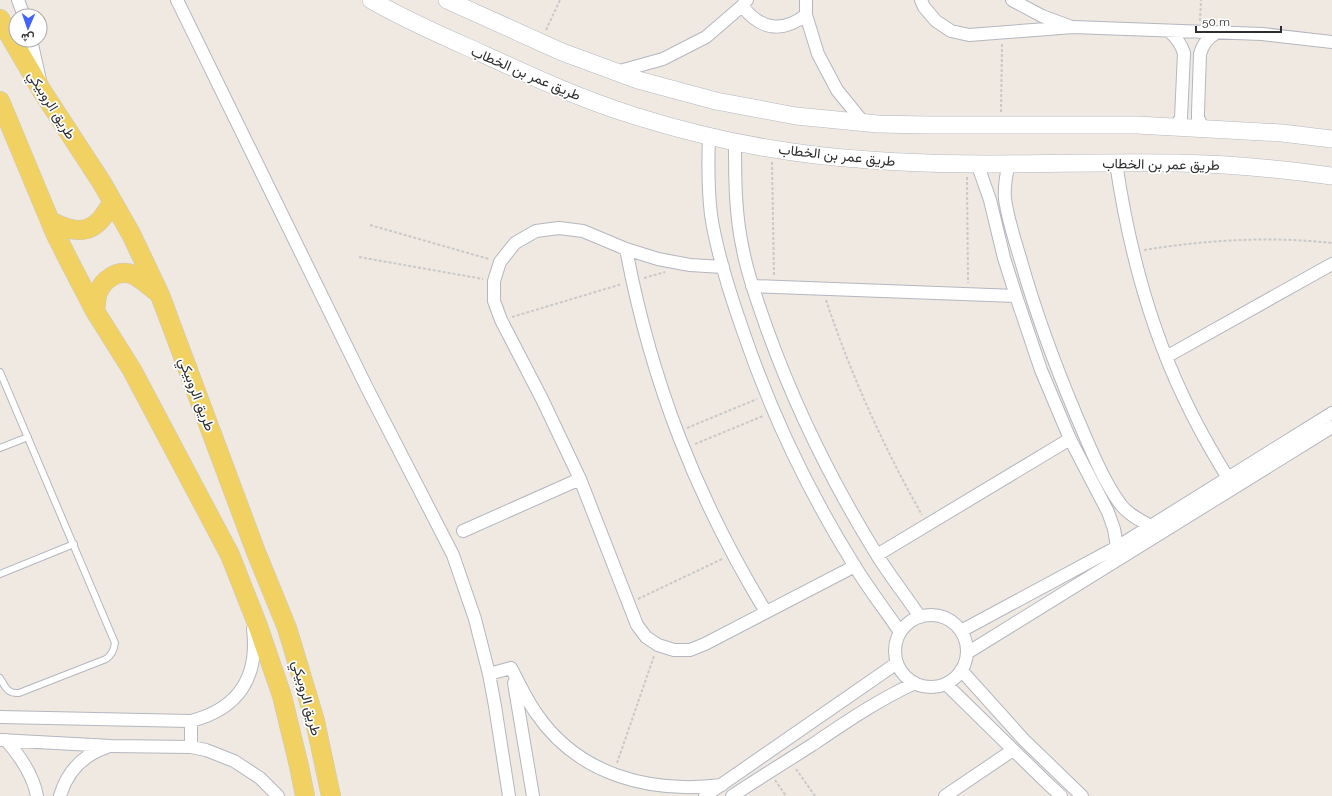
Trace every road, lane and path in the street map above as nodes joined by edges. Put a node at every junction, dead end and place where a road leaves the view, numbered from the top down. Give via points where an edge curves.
1 (177, 0) edge
2 (371, 0) edge
3 (446, 0) edge
4 (560, 0) edge
5 (806, 0) edge
6 (921, 0) edge
7 (1012, 0) edge
8 (1201, 0) edge
9 (745, 3) edge
10 (806, 15) junction
11 (0, 19) edge
12 (1073, 27) junction
13 (1169, 31) junction
14 (1002, 32) junction
15 (1199, 32) junction
16 (1216, 33) junction
17 (541, 42) junction
18 (1332, 42) edge
19 (33, 48) edge
20 (616, 72) junction
21 (42, 91) junction
22 (0, 101) edge
23 (863, 122) junction
24 (1001, 125) junction
25 (1175, 127) junction
26 (1204, 129) junction
27 (709, 136) junction
28 (1332, 139) edge
29 (735, 142) junction
30 (772, 149) junction
31 (1116, 162) junction
32 (972, 163) junction
33 (1009, 163) junction
34 (1332, 176) edge
35 (113, 203) junction
36 (50, 221) junction
37 (370, 225) dead end
38 (1332, 244) edge
39 (626, 249) junction
40 (1132, 252) junction
41 (359, 257) dead end
42 (500, 262) junction
43 (1332, 264) edge
44 (723, 267) junction
45 (668, 271) dead end
46 (494, 281) junction
47 (632, 282) junction
48 (752, 286) junction
49 (774, 287) junction
50 (822, 289) junction
51 (968, 294) junction
52 (160, 295) junction
53 (1016, 296) junction
54 (95, 311) junction
55 (501, 320) junction
56 (1166, 357) junction
57 (0, 373) edge
58 (767, 394) junction
59 (774, 411) junction
60 (1332, 413) edge
61 (1332, 427) edge
62 (676, 432) junction
63 (28, 436) junction
64 (1070, 439) junction
65 (0, 448) edge
66 (683, 449) junction
67 (1228, 478) junction
68 (580, 479) junction
69 (927, 525) junction
70 (1151, 526) junction
71 (463, 531) dead end
72 (74, 544) junction
73 (1117, 547) junction
74 (732, 554) junction
75 (877, 555) junction
76 (855, 566) junction
77 (0, 574) edge
78 (628, 603) junction
79 (250, 604) junction
80 (766, 612) junction
81 (920, 617) junction
82 (961, 631) junction
83 (900, 632) junction
84 (658, 645) junction
85 (967, 653) junction
86 (897, 663) junction
87 (511, 668) junction
88 (962, 670) junction
89 (489, 674) junction
90 (0, 678) edge
91 (915, 683) junction
92 (946, 684) junction
93 (0, 717) edge
94 (191, 721) junction
95 (3, 740) edge
96 (111, 746) junction
97 (191, 747) junction
98 (1013, 750) junction
99 (790, 759) junction
100 (770, 772) junction
101 (614, 774) junction
102 (722, 785) junction
103 (37, 796) edge
104 (60, 796) edge
105 (278, 796) edge
106 (305, 796) edge
107 (331, 796) edge
108 (509, 796) edge
109 (533, 796) edge
110 (705, 796) edge
111 (732, 796) edge
112 (786, 796) edge
113 (815, 796) edge
114 (945, 796) edge
115 (1061, 796) edge
116 (1082, 796) edge

1 - 89 street via 367,388 453,555 475,619
2 - 27 street, طريق عمر بن الخطاب via 401,17 555,86 635,116
3 - 17 street
4 - 17 path
5 - 10 street
6 - 14 street via 936,21 951,31 969,35
7 - 12 street via 1042,16
8 - 15 path
9 - 10 street via 750,16 772,27 784,27
9 - 20 street via 706,37 663,59
10 - 23 street via 818,54 837,90
11 - 21 main road, طريق الروبيكي
12 - 13 street
12 - 14 street
13 - 15 street
13 - 25 street via 1179,41 1184,53 1181,118
14 - 24 path
15 - 16 street
16 - 18 street via 1262,34
16 - 26 street via 1208,38 1200,54 1198,118
17 - 20 street
19 - 21 street
20 - 23 street via 716,101 796,116
21 - 35 main road, طريق الروبيكي
22 - 36 main road, طريق الروبيكي
23 - 24 street via 906,125
24 - 25 street
25 - 26 street
26 - 28 street via 1282,133
27 - 29 street, طريق عمر بن الخطاب
27 - 44 street via 708,175 711,213
29 - 30 street, طريق عمر بن الخطاب
29 - 48 street via 737,214
30 - 32 street, طريق عمر بن الخطاب via 869,160
30 - 49 path
31 - 33 street, طريق عمر بن الخطاب
31 - 34 street, طريق عمر بن الخطاب via 1243,166
31 - 40 street
32 - 33 street, طريق عمر بن الخطاب
32 - 51 path
32 - 53 street via 990,200
33 - 70 street via 1005,180 1005,198 1009,216 1030,292 1056,365 1084,434 1112,491 1126,510
35 - 36 main road via 97,224 89,228 71,230
35 - 52 main road, طريق الروبيكي
36 - 54 main road, طريق الروبيكي
37 - 42 path
38 - 40 path via 1224,240
39 - 42 street via 583,231 559,228 536,231 515,243
39 - 44 street via 690,265
39 - 47 street
40 - 56 street
41 - 46 path
42 - 46 street
43 - 56 street
44 - 58 street via 728,289
45 - 47 path
46 - 55 street via 494,301
47 - 55 path
47 - 62 street via 651,358
48 - 49 street
48 - 75 street via 777,357 807,426
49 - 50 street
50 - 51 street
50 - 69 path via 860,393 878,434
51 - 53 street
52 - 54 main road via 133,274 116,274 106,280 101,287
52 - 107 main road, طريق الروبيكي via 287,628 315,721
53 - 64 street via 1041,370
54 - 79 main road, طريق الروبيكي via 132,370 230,555
55 - 68 street
56 - 67 street via 1205,439
57 - 63 lane
58 - 59 street
58 - 62 path
59 - 66 path
59 - 76 street via 819,504
60 - 67 street
61 - 85 street
62 - 66 street
63 - 65 lane
63 - 72 lane
64 - 69 street
64 - 73 street via 1108,512
66 - 74 street
67 - 70 street
68 - 71 street
68 - 78 street
69 - 75 street
70 - 73 street
72 - 77 lane
72 - 90 lane via 113,636 114,649 111,655 19,692 8,691
73 - 82 street
74 - 78 path
74 - 80 street
75 - 81 street
76 - 80 street
76 - 83 street
78 - 84 street via 637,625 646,637
79 - 94 street via 255,639 254,655 251,671 244,686 221,710
79 - 106 main road, طريق الروبيكي via 282,696
80 - 84 street via 690,650 674,650
81 - 82 street via 943,617
81 - 83 street
82 - 85 street
83 - 86 street via 896,642
84 - 101 path
85 - 88 street
86 - 91 street via 907,678
86 - 102 street
87 - 89 street
87 - 101 street via 528,702 556,738 578,757
87 - 109 street
88 - 92 street
88 - 116 street via 1024,740
89 - 108 street
91 - 92 street via 925,686
91 - 99 street via 870,706
92 - 98 street
93 - 94 street
94 - 97 street
95 - 96 street
95 - 103 street via 25,764
96 - 97 street
96 - 104 street via 84,758 65,781
97 - 105 street via 234,761 260,778
98 - 114 street
98 - 115 street
99 - 100 street
99 - 113 path
100 - 111 street
100 - 112 path
101 - 102 street via 640,783 667,787
102 - 110 street

